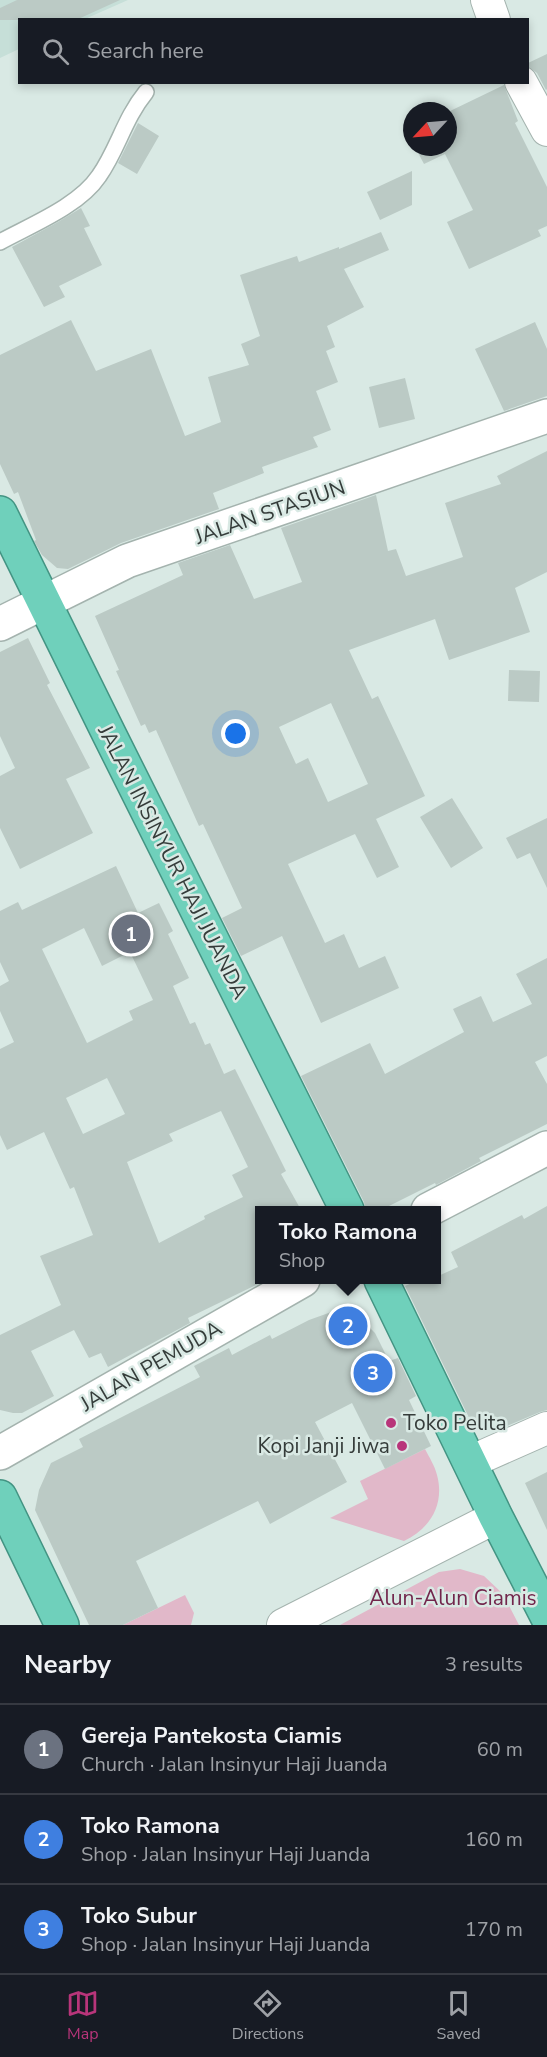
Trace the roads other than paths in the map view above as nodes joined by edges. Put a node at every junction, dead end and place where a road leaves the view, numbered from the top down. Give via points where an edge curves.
1 (487, 0) edge
2 (493, 18) edge
3 (522, 84) edge
4 (146, 92) dead end
5 (547, 130) edge
6 (0, 242) edge
7 (547, 416) edge
8 (0, 513) edge
9 (44, 602) junction
10 (0, 624) edge
11 (547, 1148) edge
12 (346, 1206) edge
13 (436, 1206) edge
14 (296, 1284) edge
15 (383, 1284) edge
16 (547, 1428) edge
17 (0, 1453) edge
18 (470, 1462) junction
19 (0, 1497) edge
20 (496, 1517) junction
21 (547, 1616) edge
22 (62, 1625) edge
23 (283, 1625) edge

1 - 2 street
3 - 5 street
4 - 6 lane via 132,109 98,178 72,202
7 - 9 street, JALAN STASIUN via 127,561
8 - 9 highway, JALAN INSINYUR HAJI JUANDA
9 - 10 street, JALAN STASIUN
9 - 12 highway, JALAN INSINYUR HAJI JUANDA
11 - 13 street
14 - 17 street, JALAN PEMUDA
15 - 18 highway
16 - 18 street
18 - 20 highway
19 - 22 highway
20 - 21 highway
20 - 23 street

